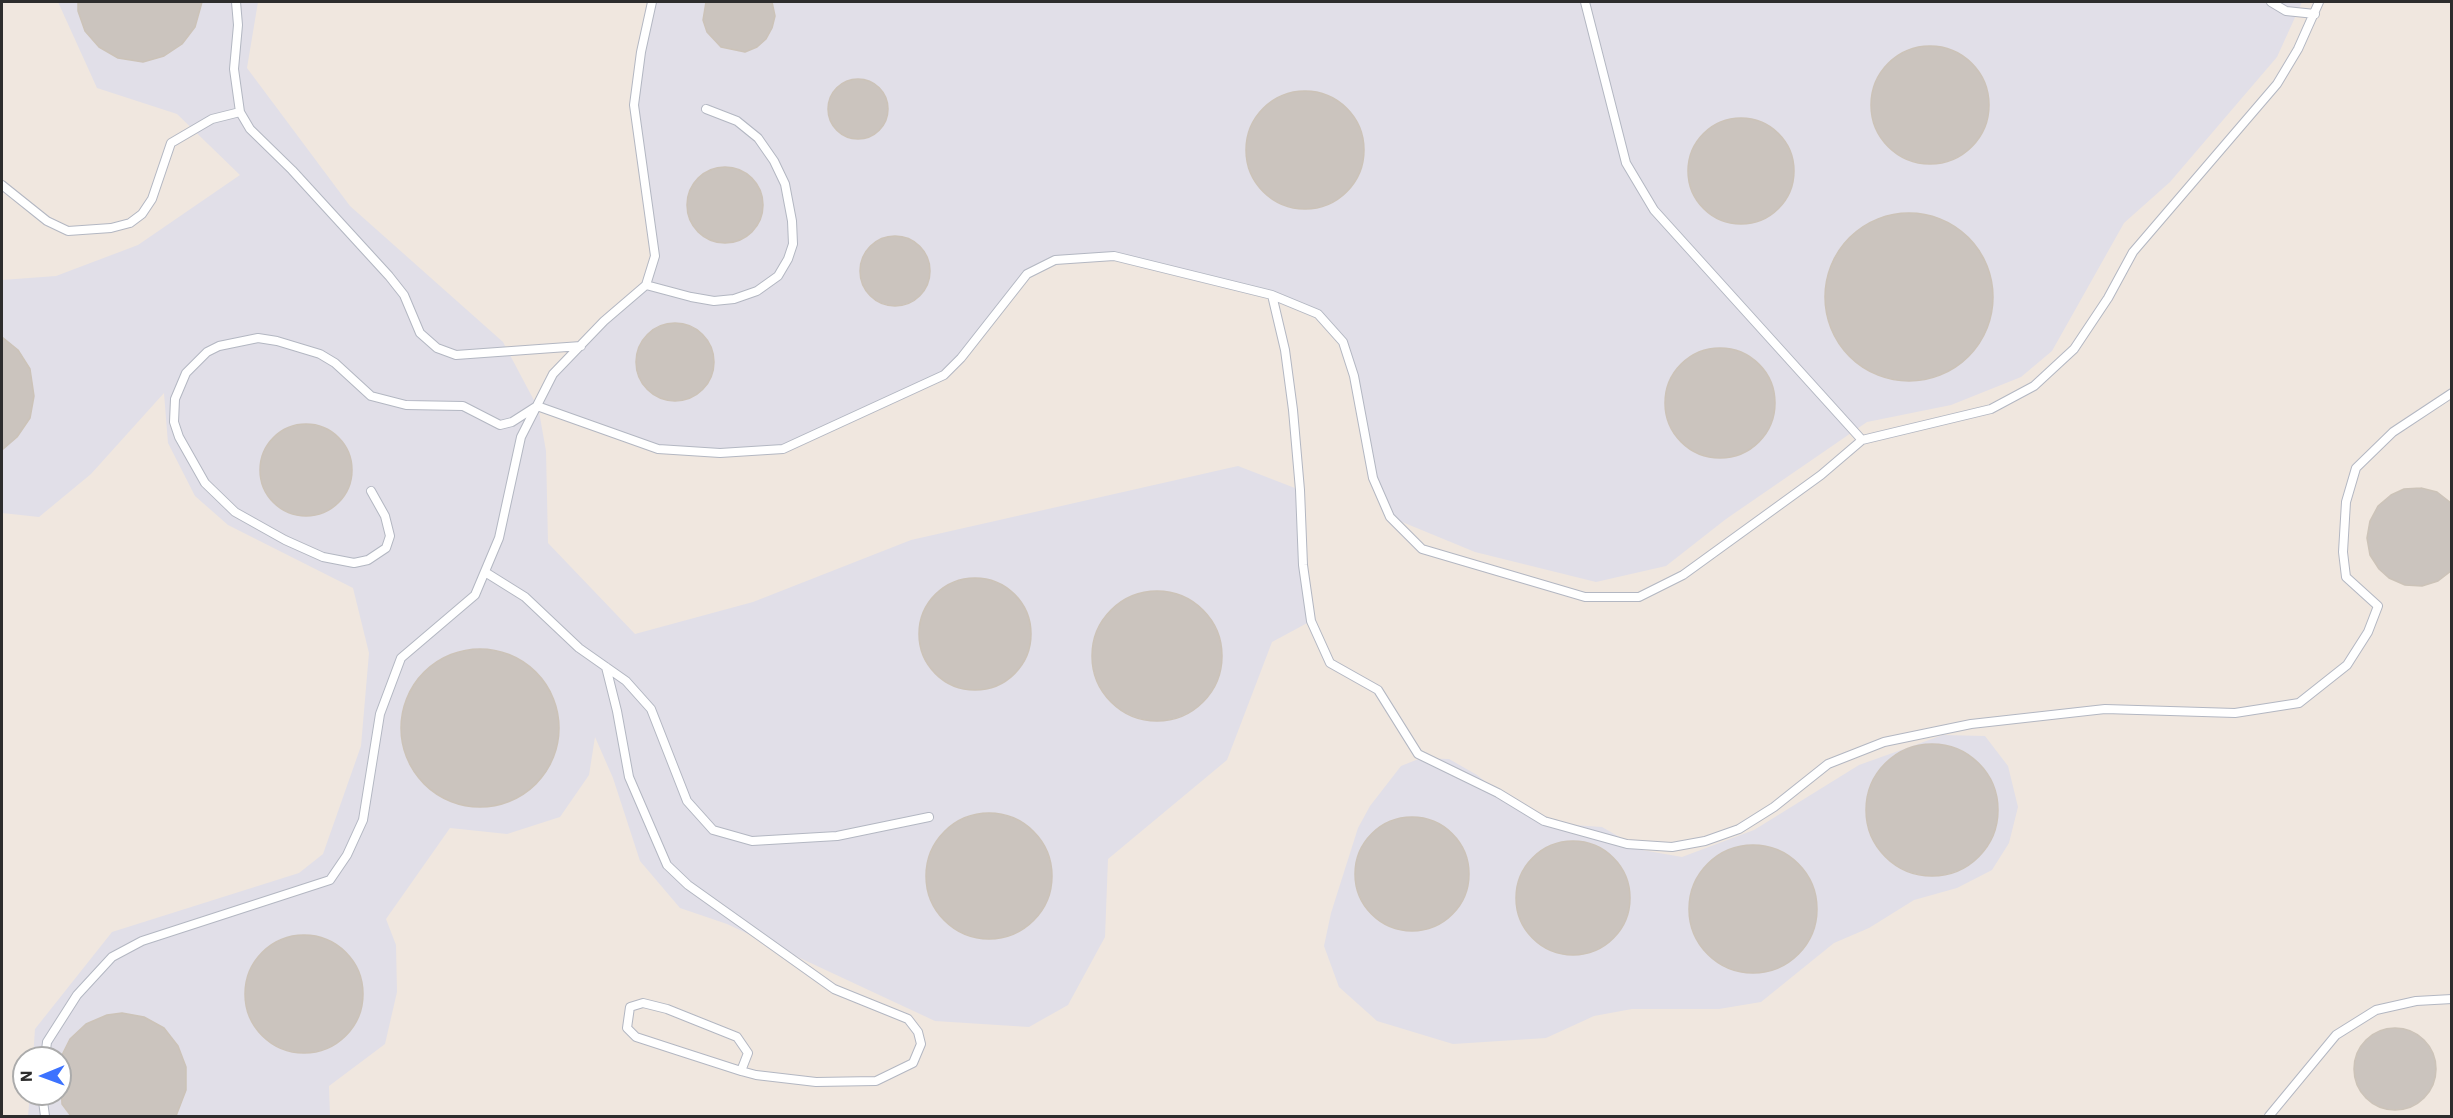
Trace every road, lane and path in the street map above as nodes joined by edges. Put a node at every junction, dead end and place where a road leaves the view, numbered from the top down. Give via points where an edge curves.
1 (236, 2) edge
2 (652, 2) edge
3 (1584, 2) edge
4 (2271, 2) edge
5 (2319, 2) edge
6 (2315, 14) junction
7 (706, 109) dead end
8 (240, 112) junction
9 (2, 185) edge
10 (646, 285) junction
11 (1272, 295) junction
12 (581, 346) junction
13 (2451, 393) edge
14 (537, 406) junction
15 (1862, 440) junction
16 (371, 490) dead end
17 (485, 572) junction
18 (606, 667) junction
19 (929, 818) dead end
20 (2451, 999) edge
21 (46, 1046) edge
22 (741, 1071) junction
23 (2269, 1116) edge

1 - 8 lane via 234,69
2 - 10 lane via 634,105 655,256
3 - 15 lane via 1626,163 1654,210
4 - 6 lane via 2286,11
5 - 6 lane
6 - 15 lane via 2277,84 2133,252 2074,349 2050,372 2034,386 1991,409
7 - 10 lane via 737,121 758,138 774,161 785,184 792,221 793,244 788,259 778,276 757,291 734,299 691,297
8 - 9 lane via 212,119 171,143 153,199 130,223 68,231 24,206
8 - 12 lane via 250,129 389,276 404,295 420,333 437,348 456,355
10 - 12 lane
11 - 13 lane via 1293,410 1303,566 1311,621 1330,663 1378,690 1418,753 1544,821 1627,844 1672,847 1739,829 1828,764 1884,741 1971,724 2105,709 2235,713 2299,703 2347,665 2368,632 2378,606 2346,577 2346,502 2356,468 2393,432
11 - 14 lane via 1114,256 1055,260 1027,274 962,358 944,375 783,450 720,453 658,449
11 - 15 lane via 1318,314 1344,342 1373,478 1390,518 1422,549 1585,597 1639,597 1683,575 1821,475
12 - 14 lane via 554,374
14 - 16 lane via 500,425 463,406 406,405 371,396 320,354 258,338 219,346 186,373 175,399 174,422 205,483 235,512 323,557 354,563 368,561 386,548 390,536 385,516
14 - 17 lane via 521,437 500,538
17 - 18 lane via 525,597 579,648
17 - 21 lane via 475,595 401,658 380,714 363,820 330,880 142,941 112,957 77,995
18 - 19 lane via 626,681 651,709 687,801 713,830 752,841 837,836
18 - 22 lane via 628,777 667,865 688,885 834,989 908,1019 921,1044 913,1064 876,1080 816,1082
20 - 23 lane via 2416,1001 2376,1010 2336,1035
22 - 22 lane via 636,1037 627,1028 630,1007 643,1003 667,1009 737,1037 748,1053

